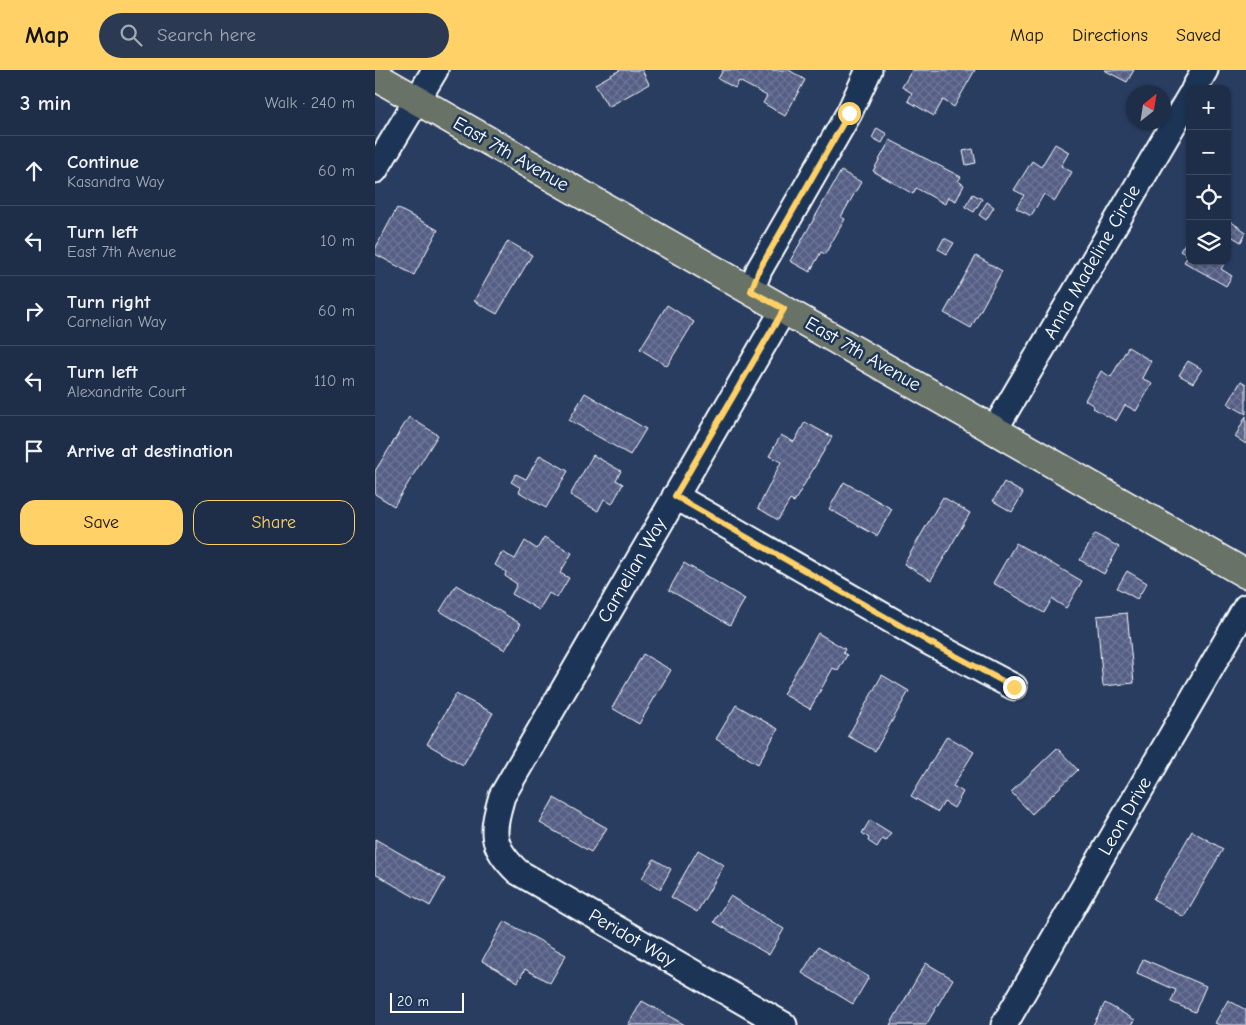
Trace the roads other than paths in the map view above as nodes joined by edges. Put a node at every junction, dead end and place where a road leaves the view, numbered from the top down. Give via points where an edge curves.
1 (435, 70) edge
2 (869, 70) edge
3 (1205, 70) edge
4 (375, 76) edge
5 (1196, 85) edge
6 (418, 101) junction
7 (1186, 103) edge
8 (375, 170) edge
9 (751, 291) junction
10 (784, 309) junction
11 (995, 429) junction
12 (675, 496) junction
13 (1246, 574) edge
14 (1246, 606) edge
15 (1014, 687) dead end
16 (495, 836) joint
17 (784, 1025) edge
18 (1003, 1025) edge

1 - 6 street
2 - 9 street via 849,113 759,270
3 - 5 street
4 - 6 main road, East 7th Avenue
6 - 8 street
6 - 9 main road, East 7th Avenue
7 - 11 street, Anna Madeline Circle
9 - 10 main road, East 7th Avenue
10 - 11 main road, East 7th Avenue
10 - 12 street, Carnelian Way
11 - 13 main road, East 7th Avenue
12 - 15 street via 929,642
12 - 16 street, Carnelian Way via 502,796 493,826
14 - 18 street, Leon Drive
16 - 17 street, Peridot Way via 500,853 518,872

